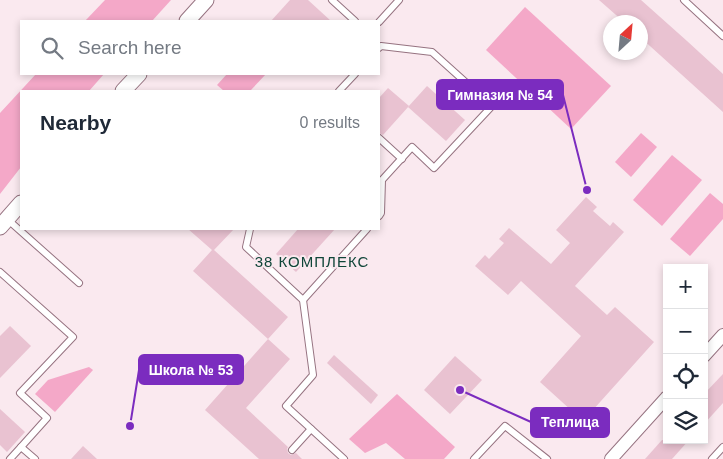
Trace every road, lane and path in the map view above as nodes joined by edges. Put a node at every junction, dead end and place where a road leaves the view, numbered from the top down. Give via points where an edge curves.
1 (206, 0) edge
2 (332, 0) edge
3 (399, 0) edge
4 (684, 0) edge
5 (187, 20) edge
6 (354, 20) edge
7 (380, 21) edge
8 (723, 36) edge
9 (380, 46) edge
10 (138, 75) edge
11 (354, 75) edge
12 (124, 90) edge
13 (340, 90) edge
14 (380, 139) edge
15 (402, 159) junction
16 (20, 204) edge
17 (380, 214) edge
18 (4, 223) edge
19 (250, 230) edge
20 (366, 230) edge
21 (0, 272) edge
22 (80, 283) dead end
23 (303, 300) junction
24 (723, 335) edge
25 (706, 354) edge
26 (665, 399) edge
27 (311, 429) junction
28 (21, 447) junction
29 (723, 447) edge
30 (292, 450) dead end
31 (10, 459) edge
32 (35, 459) edge
33 (344, 459) edge
34 (474, 459) edge
35 (547, 459) edge
36 (611, 459) edge
37 (712, 459) edge

1 - 5 street
2 - 6 lane
3 - 7 lane
4 - 8 lane
9 - 15 lane via 432,52 492,106 434,168 412,147
10 - 12 street
11 - 13 lane
14 - 15 lane
15 - 17 lane via 382,180
16 - 18 street
18 - 22 lane
19 - 23 lane via 246,247
20 - 23 lane
21 - 28 lane via 72,337 20,393 47,418
23 - 27 lane via 313,375 286,406
24 - 25 street
26 - 36 street
27 - 30 lane
27 - 33 lane
28 - 31 lane
28 - 32 lane
29 - 37 lane
34 - 35 lane via 504,426

